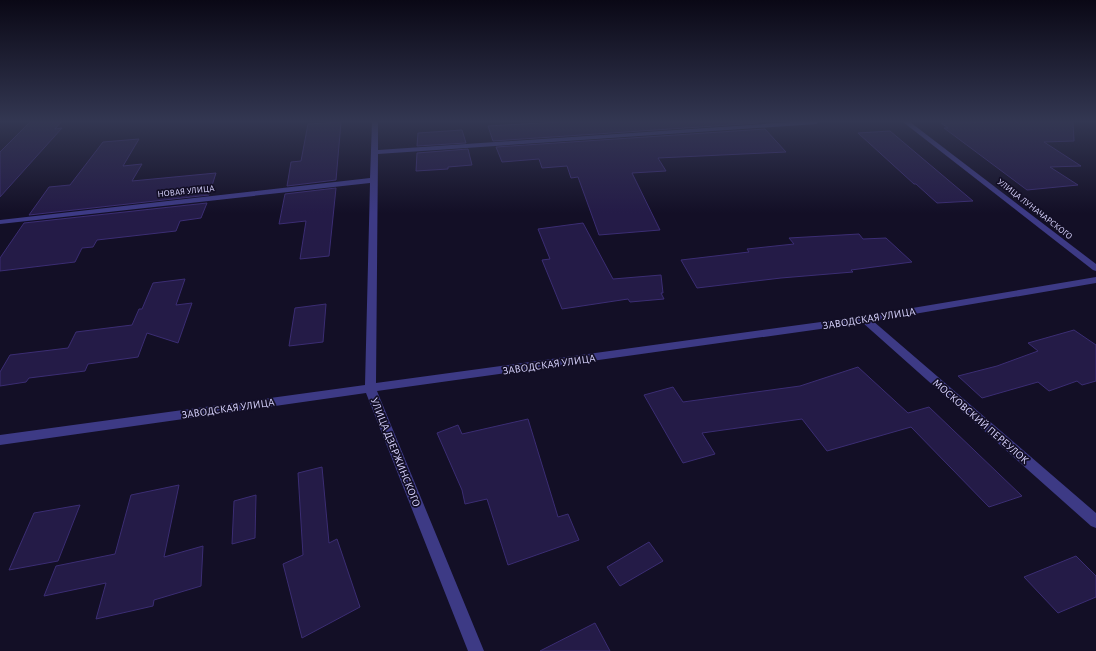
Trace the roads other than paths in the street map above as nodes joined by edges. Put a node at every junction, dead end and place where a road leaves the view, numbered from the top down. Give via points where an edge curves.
1 (375, 152) edge
2 (946, 152) edge
3 (374, 180) junction
4 (0, 222) edge
5 (1096, 268) edge
6 (1096, 280) edge
7 (865, 319) junction
8 (370, 388) junction
9 (0, 440) edge
10 (1096, 522) edge
11 (476, 651) edge

1 - 3 street, УЛИЦА ДЗЕРЖИНСКОГО
2 - 5 street, УЛИЦА ЛУНАЧАРСКОГО
3 - 4 street, НОВАЯ УЛИЦА
3 - 8 street, УЛИЦА ДЗЕРЖИНСКОГО
6 - 7 street, ЗАВОДСКАЯ УЛИЦА
7 - 8 street, ЗАВОДСКАЯ УЛИЦА
7 - 10 street, МОСКОВСКИЙ ПЕРЕУЛОК
8 - 9 street, ЗАВОДСКАЯ УЛИЦА
8 - 11 street, УЛИЦА ДЗЕРЖИНСКОГО

